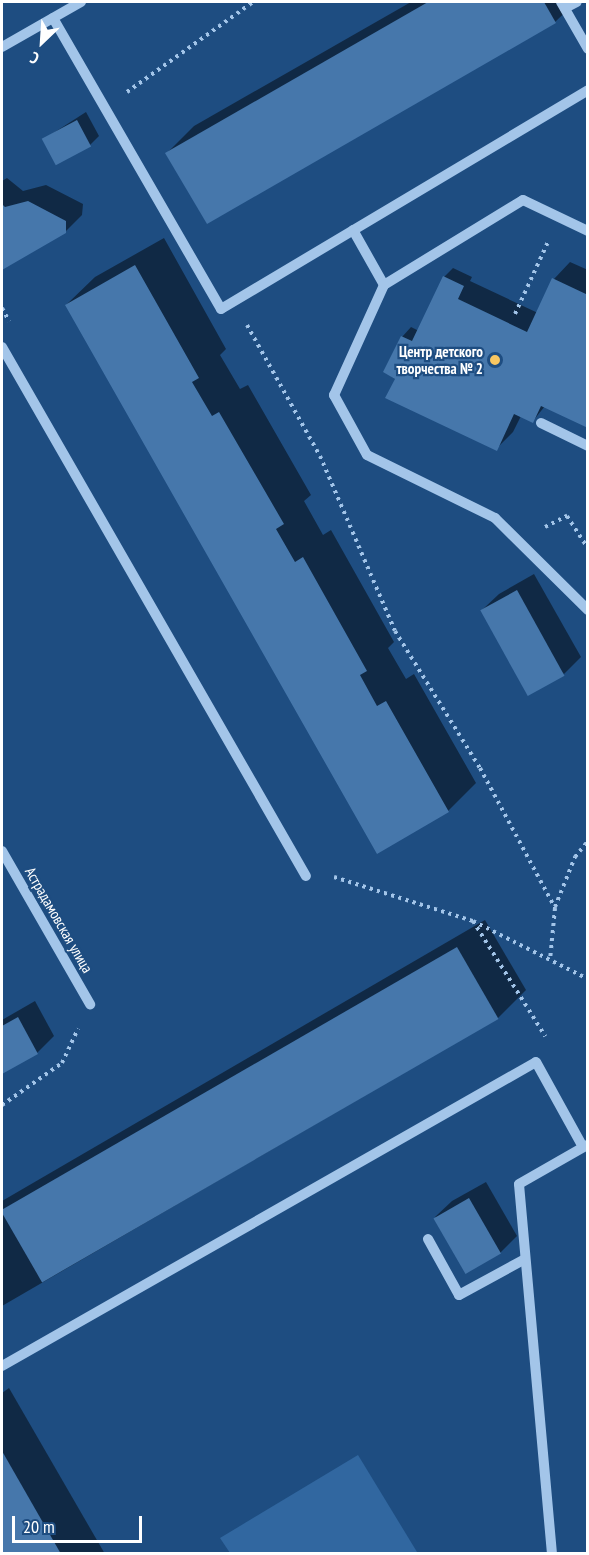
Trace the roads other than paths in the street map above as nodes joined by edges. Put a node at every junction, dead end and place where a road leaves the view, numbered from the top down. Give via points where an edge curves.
1 (81, 2) edge
2 (577, 2) edge
3 (563, 5) edge
4 (53, 18) junction
5 (2, 47) edge
6 (588, 49) edge
7 (588, 90) edge
8 (353, 230) junction
9 (588, 231) edge
10 (384, 285) junction
11 (2, 347) edge
12 (541, 423) dead end
13 (588, 446) edge
14 (588, 610) edge
15 (2, 851) edge
16 (306, 876) dead end
17 (90, 1004) road end
18 (585, 1146) edge
19 (428, 1239) dead end
20 (525, 1259) junction
21 (2, 1366) edge
22 (552, 1554) edge

1 - 4 street
2 - 3 street
3 - 6 street
4 - 5 street
4 - 8 street via 221,309
7 - 8 street
8 - 10 street
9 - 10 street via 523,200
10 - 14 street via 334,395 367,455 495,518
11 - 16 street
12 - 13 street
15 - 17 street, Астрадамовская улица
18 - 20 street via 519,1184
18 - 21 street via 536,1062
19 - 20 street via 459,1294
20 - 22 street

